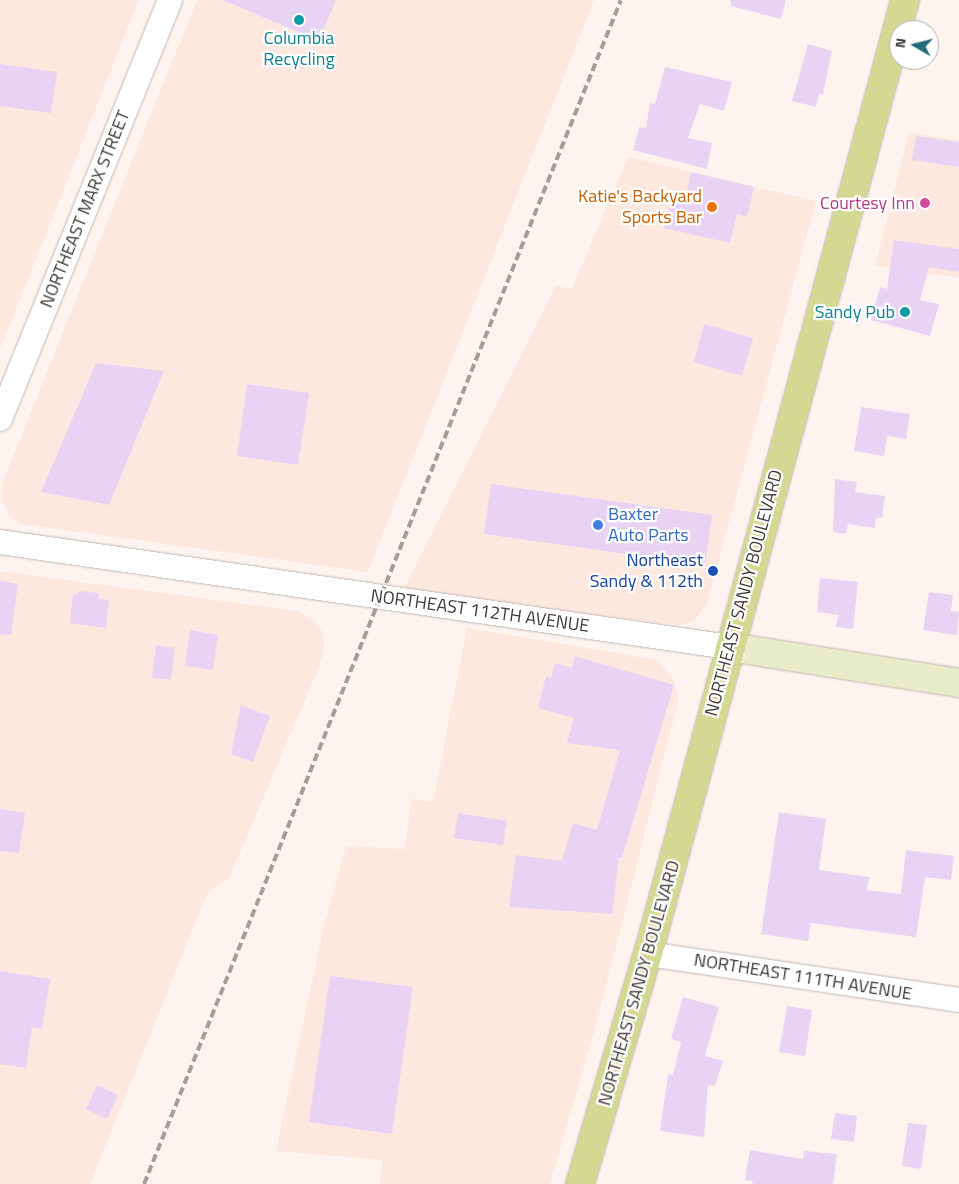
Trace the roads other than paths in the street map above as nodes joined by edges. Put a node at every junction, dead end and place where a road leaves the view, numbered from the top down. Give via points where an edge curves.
1 (170, 0) edge
2 (905, 0) edge
3 (0, 418) edge
4 (0, 542) edge
5 (730, 647) junction
6 (959, 683) edge
7 (648, 954) junction
8 (959, 1000) edge
9 (580, 1184) edge

1 - 3 street, NORTHEAST MARX STREET
2 - 5 main road, NORTHEAST SANDY BOULEVARD
4 - 5 street, NORTHEAST 112TH AVENUE
5 - 6 street, NORTHEAST 112TH AVENUE
5 - 7 main road, NORTHEAST SANDY BOULEVARD
7 - 8 street, NORTHEAST 111TH AVENUE
7 - 9 main road, NORTHEAST SANDY BOULEVARD

